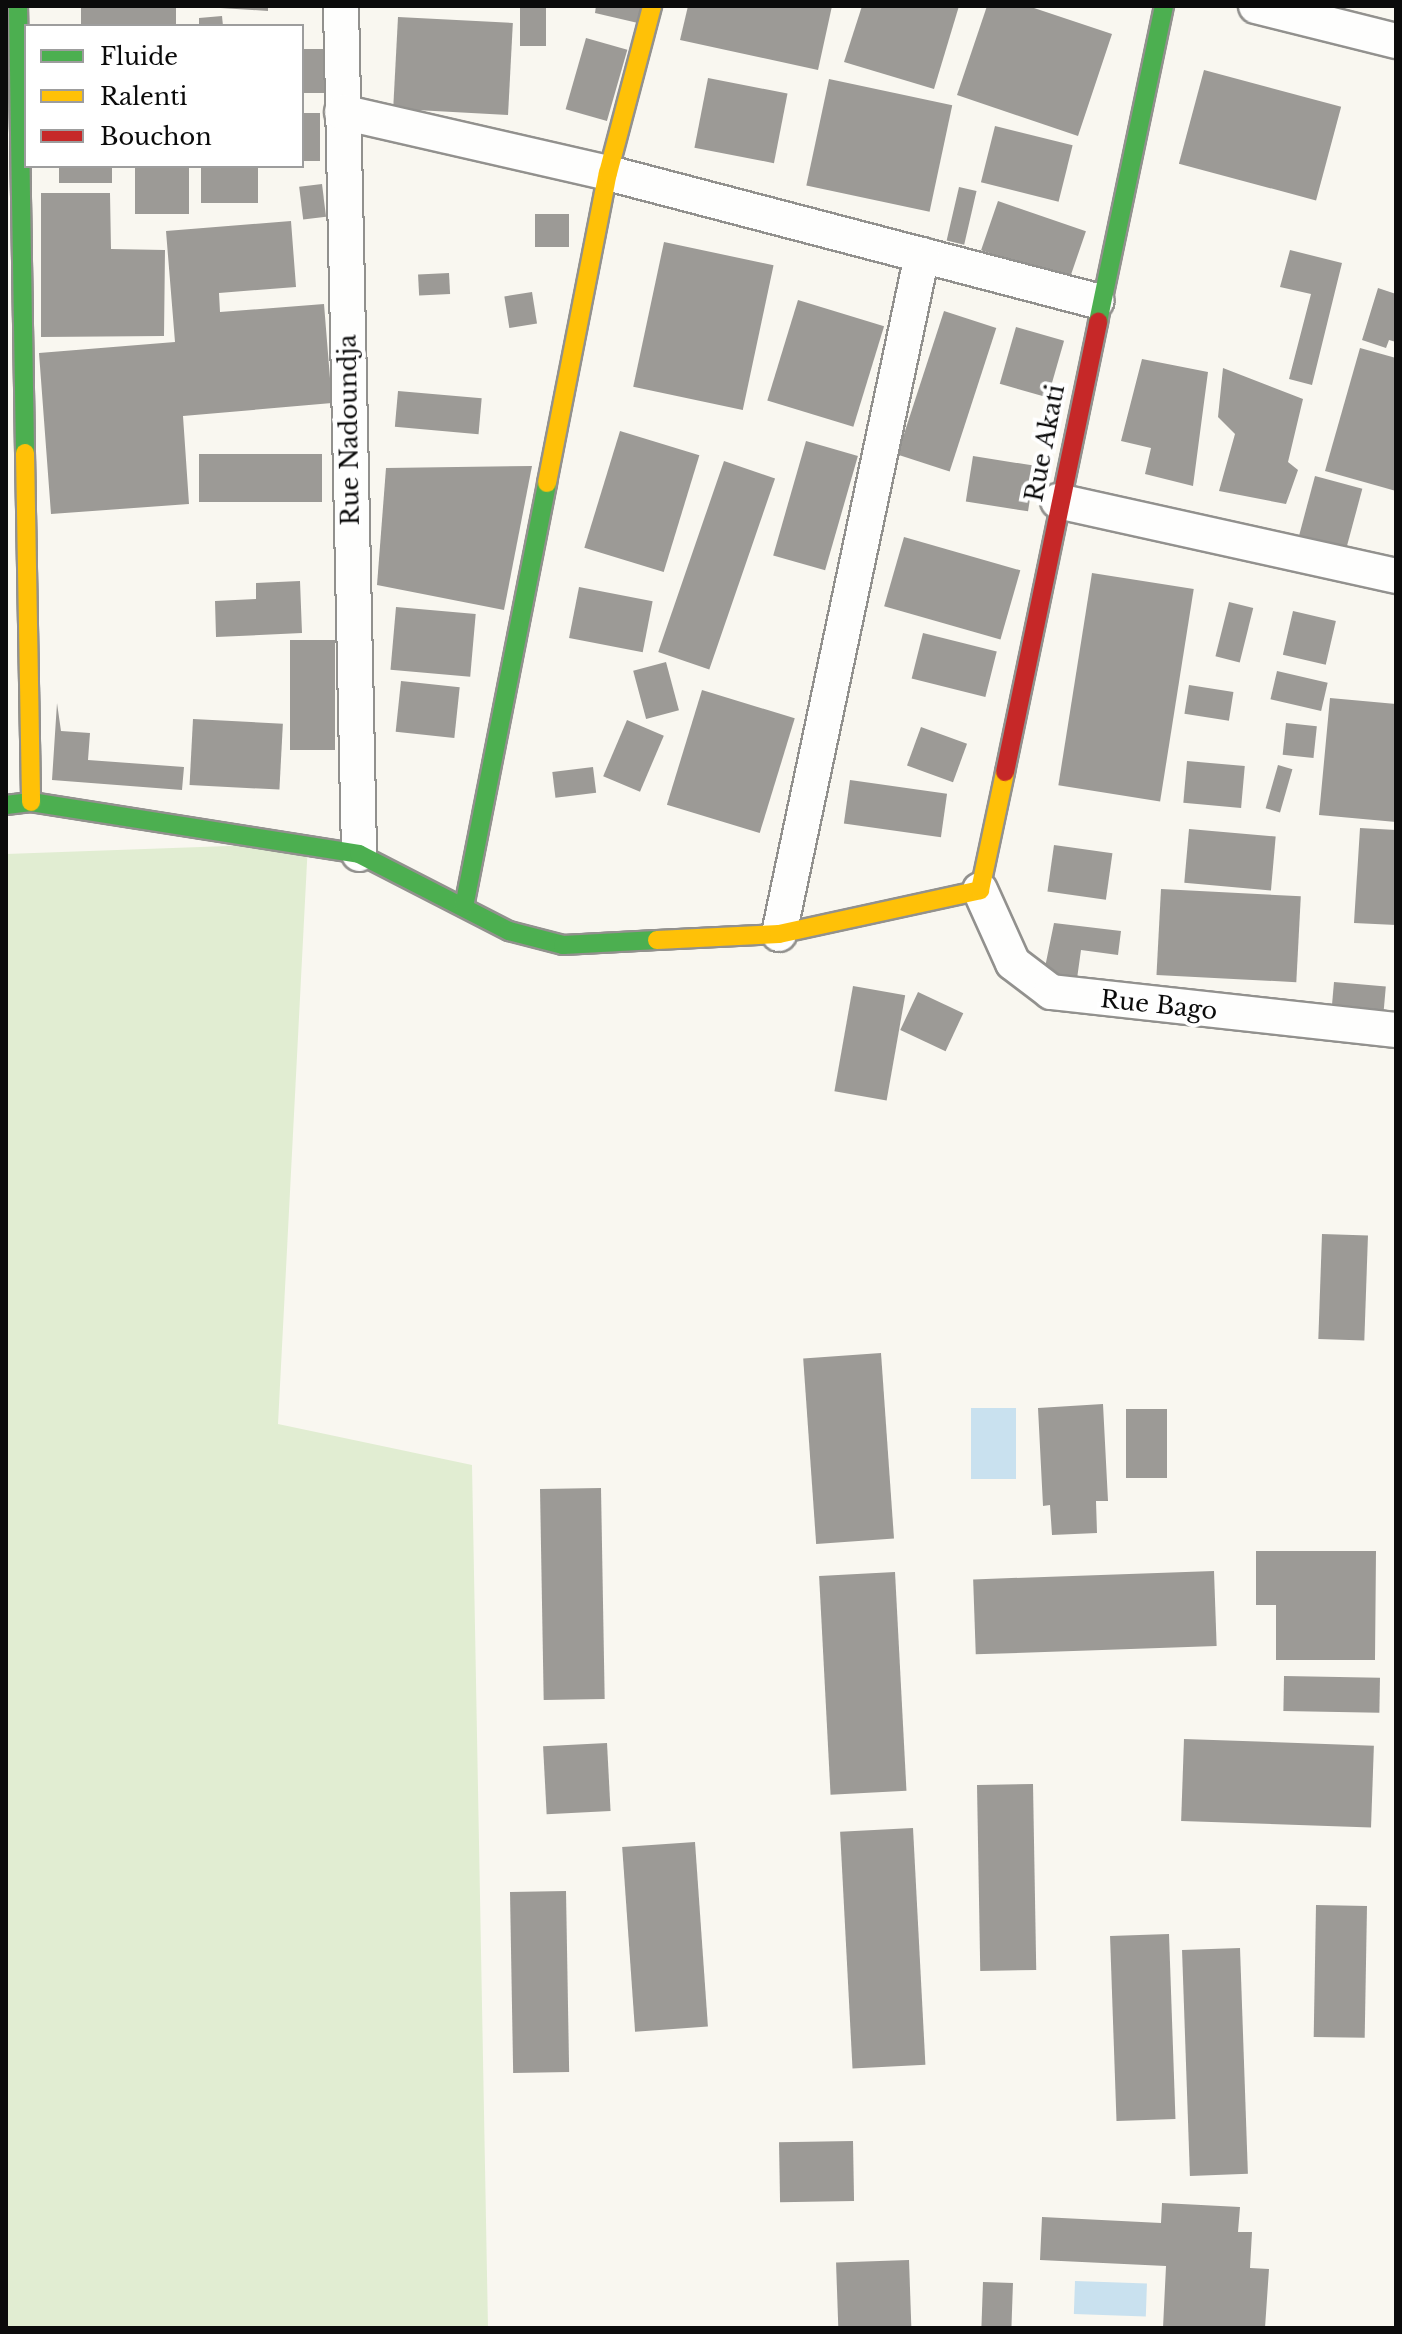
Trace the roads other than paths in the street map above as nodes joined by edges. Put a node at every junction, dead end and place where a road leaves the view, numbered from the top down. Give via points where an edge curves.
1 (18, 6) edge
2 (341, 6) edge
3 (652, 6) edge
4 (1164, 6) edge
5 (1256, 6) edge
6 (1396, 41) edge
7 (342, 112) junction
8 (608, 173) junction
9 (922, 255) junction
10 (1097, 301) junction
11 (1058, 501) junction
12 (1396, 576) edge
13 (31, 802) junction
14 (6, 805) edge
15 (359, 854) junction
16 (980, 890) junction
17 (464, 907) junction
18 (779, 934) junction
19 (1396, 1030) edge

1 - 13 street
2 - 7 street, Rue Nadoundja
3 - 8 street
4 - 10 street, Rue Akati
5 - 6 street
7 - 8 street
7 - 15 street, Rue Nadoundja
8 - 9 street
8 - 17 street
9 - 10 street
9 - 18 street
10 - 11 street, Rue Akati
11 - 12 street
11 - 16 street, Rue Akati
13 - 14 street
13 - 15 street
15 - 17 street
16 - 18 street
16 - 19 street, Rue Bago via 1013,963 1029,982 1051,992
17 - 18 street via 509,931 563,945

